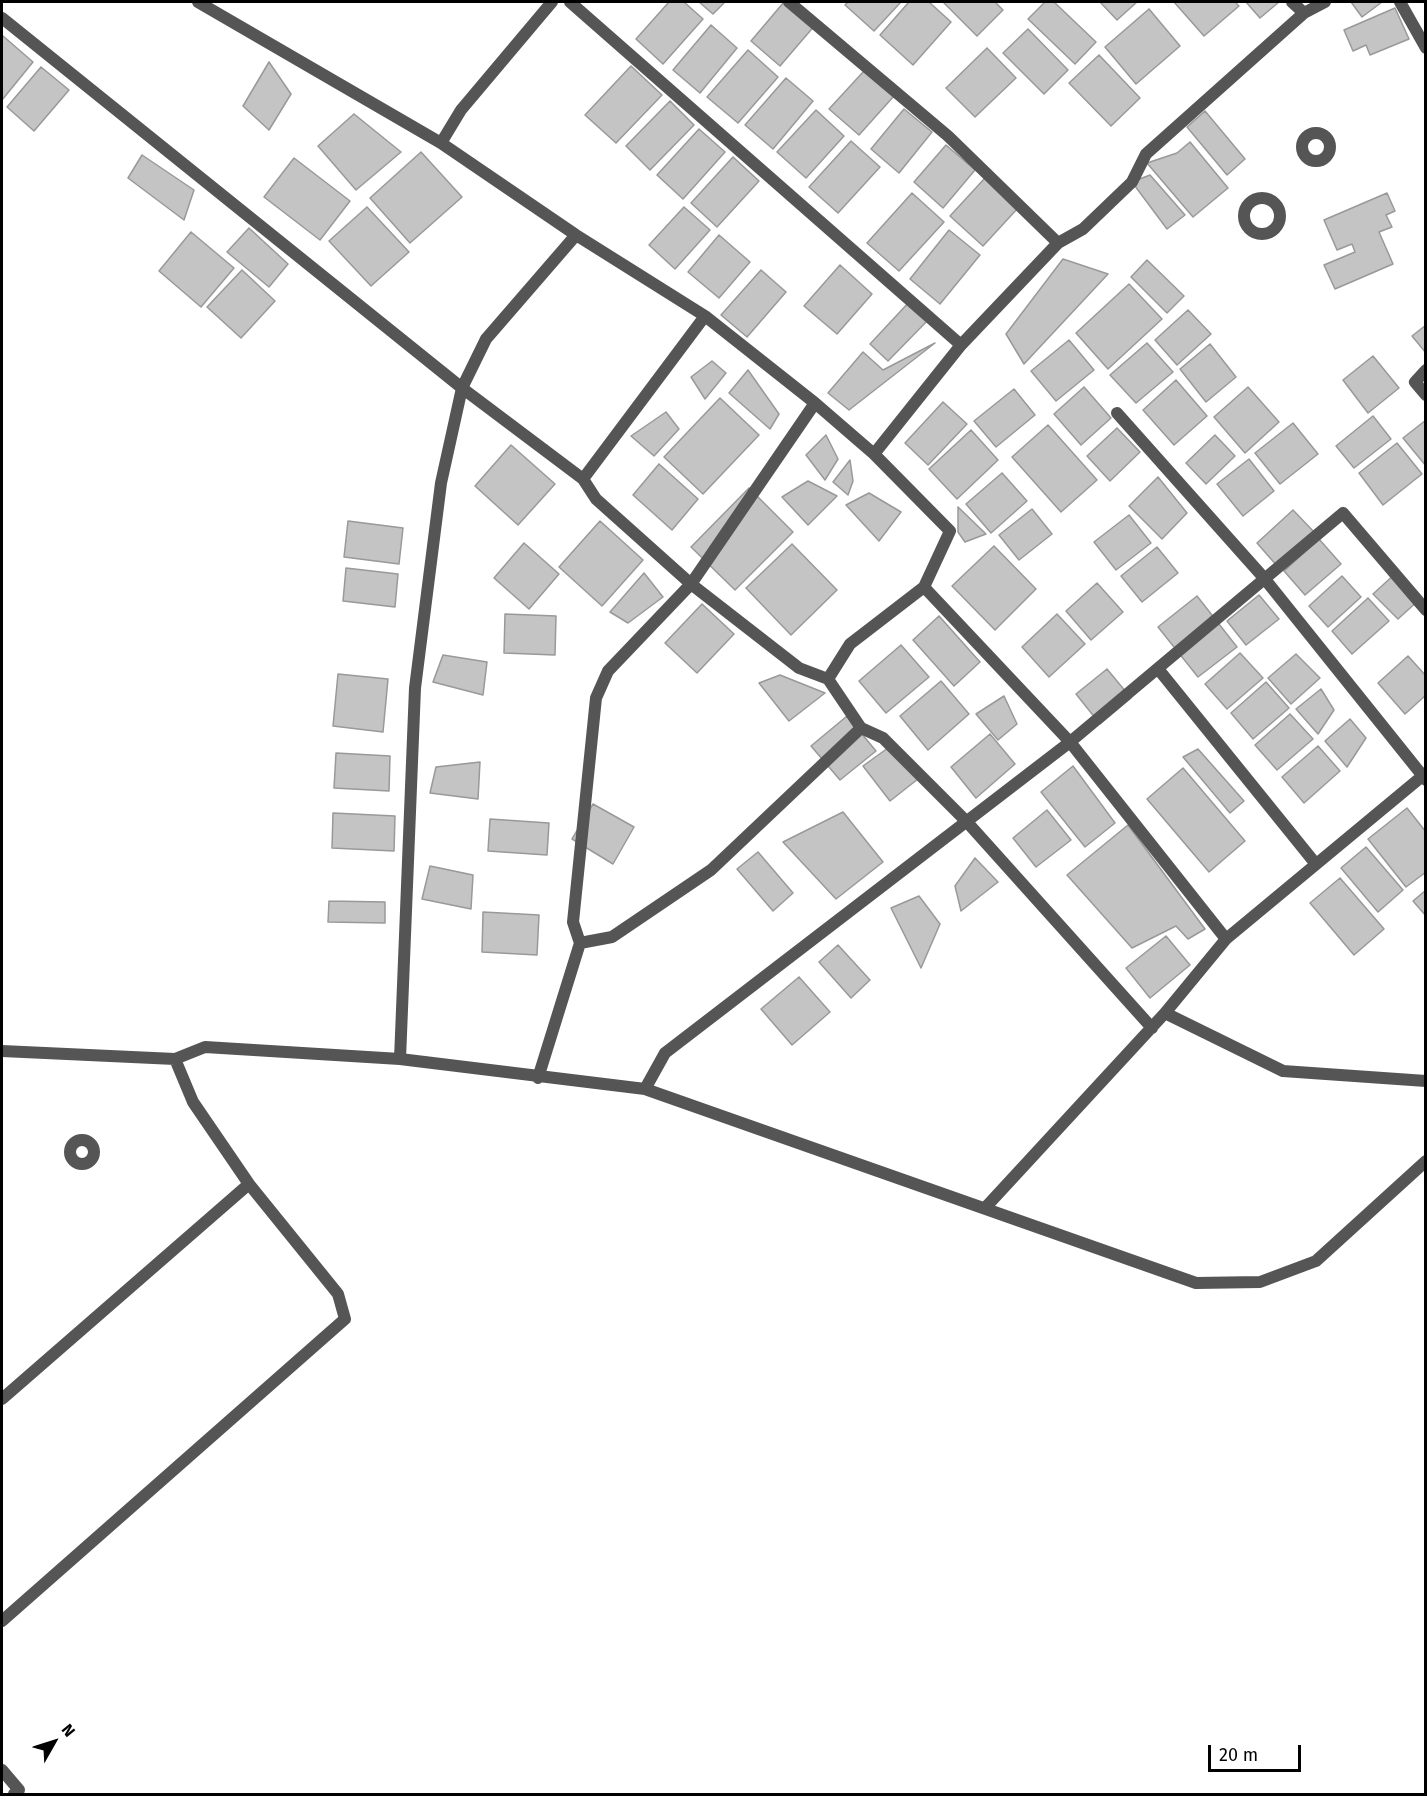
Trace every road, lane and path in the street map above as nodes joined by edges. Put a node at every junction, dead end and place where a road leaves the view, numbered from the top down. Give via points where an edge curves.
1 (198, 2) edge
2 (552, 2) edge
3 (570, 2) edge
4 (789, 2) edge
5 (1292, 2) edge
6 (1325, 2) edge
7 (1400, 2) edge
8 (1304, 13) junction
9 (2, 18) edge
10 (1425, 48) edge
11 (441, 143) junction
12 (576, 235) junction
13 (1058, 243) junction
14 (705, 316) junction
15 (962, 345) junction
16 (1425, 370) edge
17 (462, 388) junction
18 (1425, 395) edge
19 (815, 403) junction
20 (1117, 413) dead end
21 (874, 454) junction
22 (583, 479) junction
23 (1264, 578) junction
24 (691, 584) junction
25 (924, 587) junction
26 (1425, 610) edge
27 (1159, 670) junction
28 (828, 679) junction
29 (861, 729) junction
30 (1070, 742) junction
31 (1424, 776) edge
32 (967, 822) junction
33 (1315, 863) junction
34 (1226, 939) junction
35 (580, 943) junction
36 (1165, 1013) junction
37 (1152, 1028) junction
38 (2, 1052) edge
39 (175, 1059) junction
40 (399, 1059) junction
41 (538, 1078) junction
42 (1425, 1081) edge
43 (645, 1089) junction
44 (1425, 1161) edge
45 (249, 1184) junction
46 (984, 1208) junction
47 (2, 1400) edge
48 (2, 1621) edge
49 (2, 1770) edge
50 (14, 1794) edge

1 - 11 street
2 - 11 street via 461,110
3 - 15 street
4 - 13 street via 948,136
5 - 8 street
6 - 8 street
7 - 10 street
8 - 13 street via 1146,154 1132,182 1083,229
9 - 17 street
11 - 12 street
12 - 14 street
12 - 17 street via 486,339
13 - 15 street
14 - 19 street
14 - 22 street
15 - 21 street
16 - 18 street via 1415,381
17 - 22 street
17 - 40 street via 441,483 415,688
19 - 21 street
19 - 24 street
20 - 23 street
21 - 25 street via 950,531
22 - 24 street via 596,499
23 - 26 street via 1343,513
23 - 27 street
23 - 31 street
24 - 28 street via 799,668
24 - 35 street via 608,671 596,698 573,922
25 - 28 street via 850,644
25 - 30 street
27 - 30 street
27 - 33 street
28 - 29 street
29 - 32 street via 883,738
29 - 35 street via 711,870 612,937
30 - 32 street
30 - 34 street
31 - 33 street
32 - 37 street
32 - 43 street via 665,1053
33 - 34 street
34 - 36 street
35 - 41 street
36 - 37 street
36 - 42 street via 1282,1071
37 - 46 street
38 - 39 street
39 - 40 street via 205,1047
39 - 45 street via 193,1102
40 - 41 street
41 - 43 street
43 - 46 street
44 - 46 street via 1316,1261 1260,1282 1196,1283
45 - 47 street
45 - 48 street via 338,1294 345,1319
49 - 50 street via 19,1790

